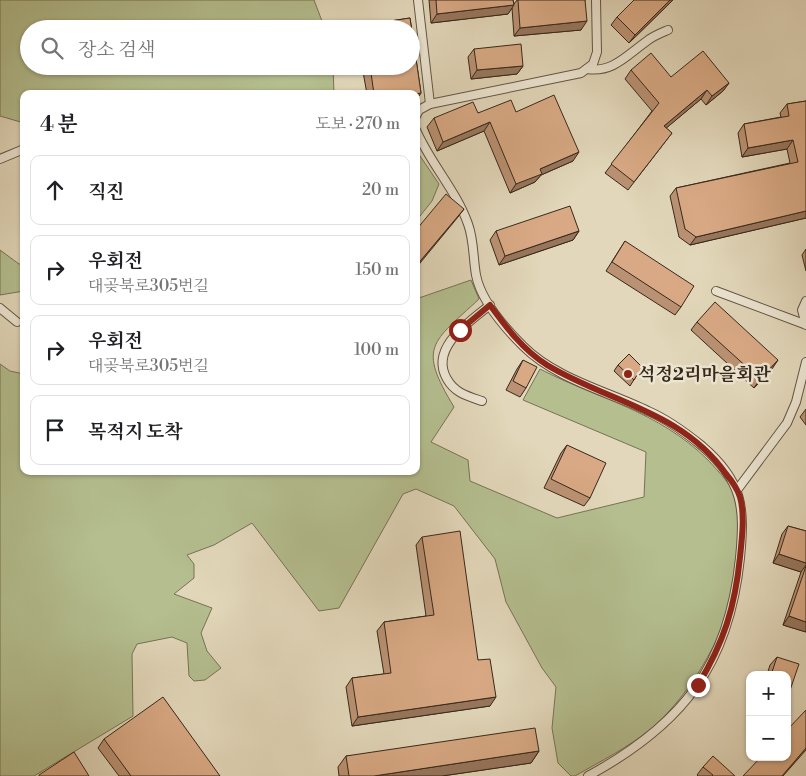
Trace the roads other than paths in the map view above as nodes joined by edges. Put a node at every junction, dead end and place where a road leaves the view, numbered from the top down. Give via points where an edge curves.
1 (418, 0) edge
2 (596, 0) edge
3 (668, 30) dead end
4 (587, 69) junction
5 (430, 104) junction
6 (420, 109) edge
7 (420, 139) edge
8 (20, 151) edge
9 (0, 159) edge
10 (716, 291) dead end
11 (806, 301) edge
12 (490, 305) junction
13 (0, 308) edge
14 (17, 322) dead end
15 (805, 324) edge
16 (806, 362) edge
17 (482, 401) dead end
18 (738, 490) junction
19 (588, 776) edge

1 - 5 lane
2 - 4 lane via 597,52 593,64
3 - 4 lane via 648,40 610,68 599,71
4 - 5 lane via 582,73
5 - 6 lane
7 - 12 lane via 468,223 480,289
8 - 9 lane
10 - 15 lane
11 - 15 lane via 802,310
12 - 17 lane via 460,330 447,346 442,359 444,374 452,387 463,395
12 - 18 lane via 524,347 546,364 651,412 678,429 703,447
13 - 14 lane
16 - 18 lane via 787,423
18 - 19 lane via 742,514 738,577 734,604 716,655 698,685 661,728 614,762

